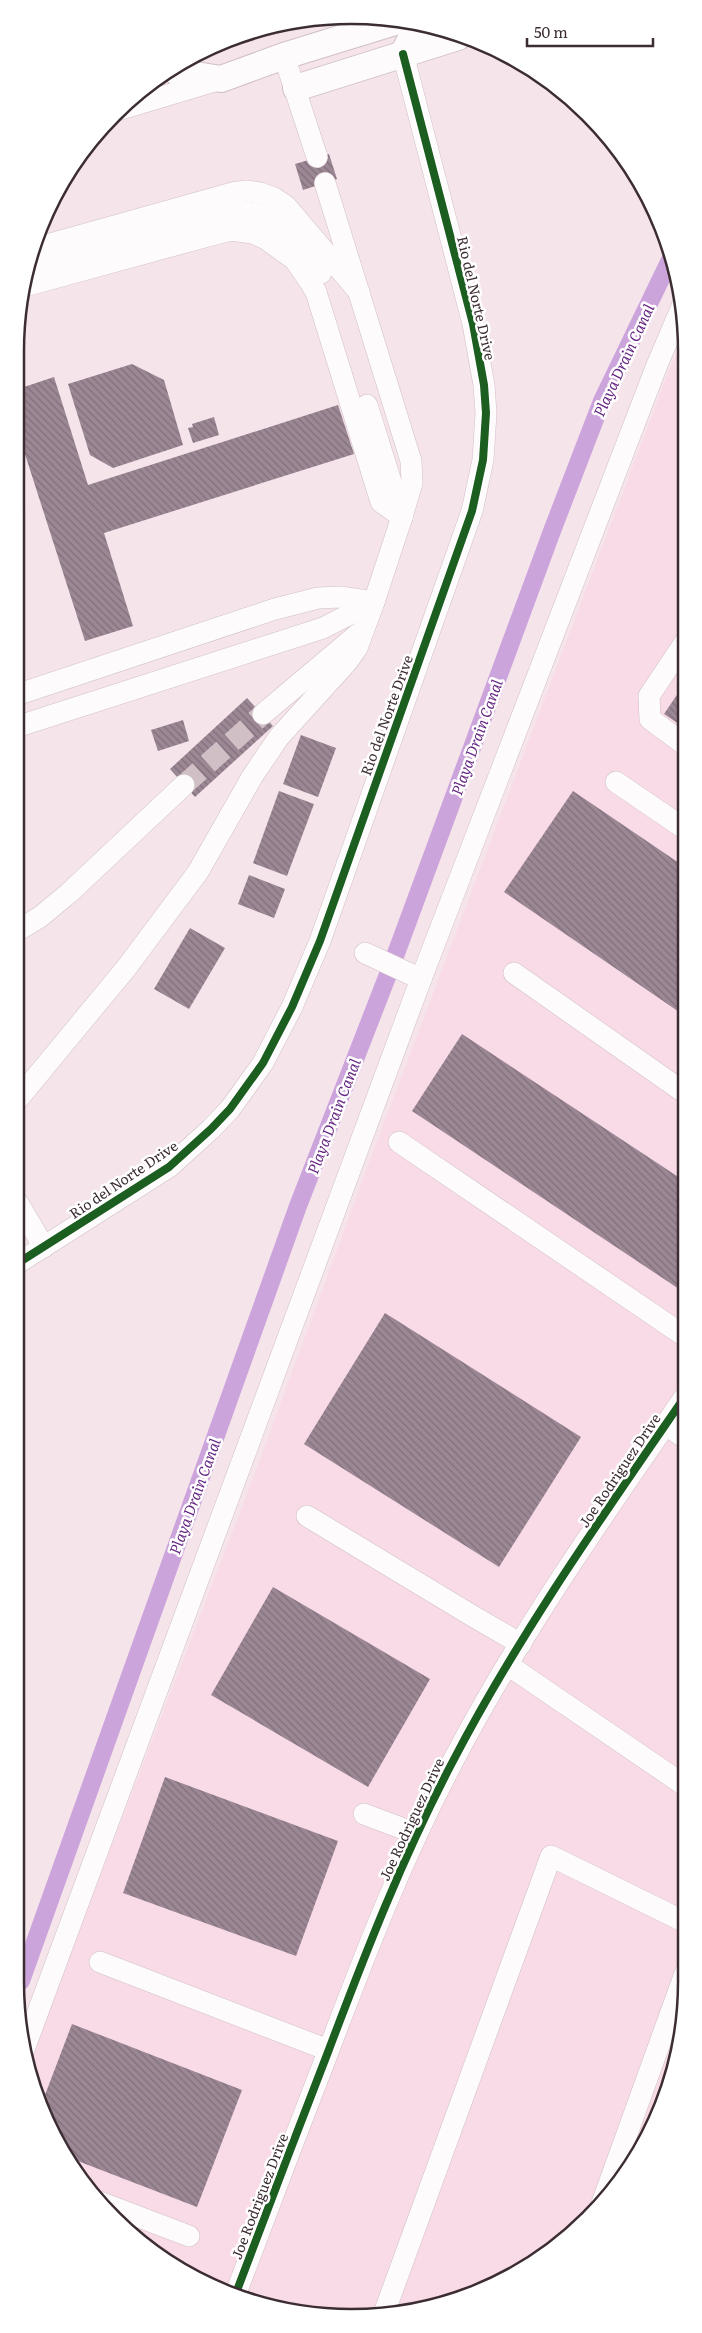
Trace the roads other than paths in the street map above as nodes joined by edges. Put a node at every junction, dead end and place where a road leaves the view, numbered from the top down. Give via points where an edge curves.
1 (383, 26) edge
2 (418, 31) edge
3 (450, 39) edge
4 (403, 54) junction
5 (284, 56) junction
6 (180, 73) edge
7 (221, 79) junction
8 (296, 88) junction
9 (135, 105) edge
10 (317, 157) dead end
11 (325, 183) dead end
12 (41, 246) edge
13 (35, 266) edge
14 (31, 284) edge
15 (359, 292) junction
16 (676, 319) edge
17 (402, 517) junction
18 (374, 602) junction
19 (365, 628) junction
20 (678, 652) edge
21 (24, 692) edge
22 (263, 714) tunnel mouth
23 (24, 724) edge
24 (678, 740) edge
25 (616, 782) dead end
26 (184, 785) tunnel mouth
27 (678, 824) edge
28 (24, 927) edge
29 (373, 957) dead end
30 (514, 973) dead end
31 (412, 975) junction
32 (678, 1087) edge
33 (24, 1092) edge
34 (399, 1142) dead end
35 (24, 1213) edge
36 (44, 1247) junction
37 (24, 1259) edge
38 (678, 1332) edge
39 (678, 1409) edge
40 (666, 1425) junction
41 (678, 1433) edge
42 (307, 1516) dead end
43 (521, 1644) junction
44 (508, 1665) junction
45 (678, 1781) edge
46 (364, 1814) dead end
47 (417, 1834) junction
48 (678, 1920) edge
49 (100, 1962) dead end
50 (678, 1993) edge
51 (29, 2036) edge
52 (328, 2050) junction
53 (609, 2183) edge
54 (115, 2208) edge
55 (190, 2236) dead end
56 (238, 2289) edge
57 (386, 2307) edge

1 - 5 main road
2 - 4 main road
3 - 4 main road
4 - 8 main road
4 - 36 street, Rio del Norte Drive via 473,324 484,385 483,460 472,511 320,941 292,1007 263,1063 230,1108 169,1167
5 - 7 main road
5 - 8 street
6 - 7 main road
7 - 9 street
8 - 10 street
11 - 15 street
12 - 15 street via 214,197 246,191 260,193 286,206
13 - 17 street via 230,211 256,213 277,222 308,254 329,291
14 - 17 street via 230,230 241,230 266,239 295,260 316,292 381,502
15 - 17 street via 410,461 412,483
16 - 31 street
17 - 18 street
18 - 19 street
18 - 21 street via 340,597 318,598 274,609
18 - 23 street via 323,628
19 - 22 street
19 - 33 street via 347,662 292,722 263,761 198,872 127,967
20 - 24 street via 648,696 650,719
25 - 27 street
26 - 28 street via 69,893
29 - 31 street
30 - 32 street
31 - 51 street
34 - 38 street
35 - 36 street
36 - 37 street, Rio del Norte Drive
39 - 40 street, Joe Rodriguez Drive
40 - 41 street
40 - 43 street, Joe Rodriguez Drive
42 - 43 street
43 - 44 street, Joe Rodriguez Drive
44 - 45 street
44 - 47 street, Joe Rodriguez Drive via 451,1763
46 - 47 street
47 - 52 street, Joe Rodriguez Drive
48 - 57 street via 551,1856
49 - 52 street
50 - 53 street
52 - 56 street, Joe Rodriguez Drive
54 - 55 street

